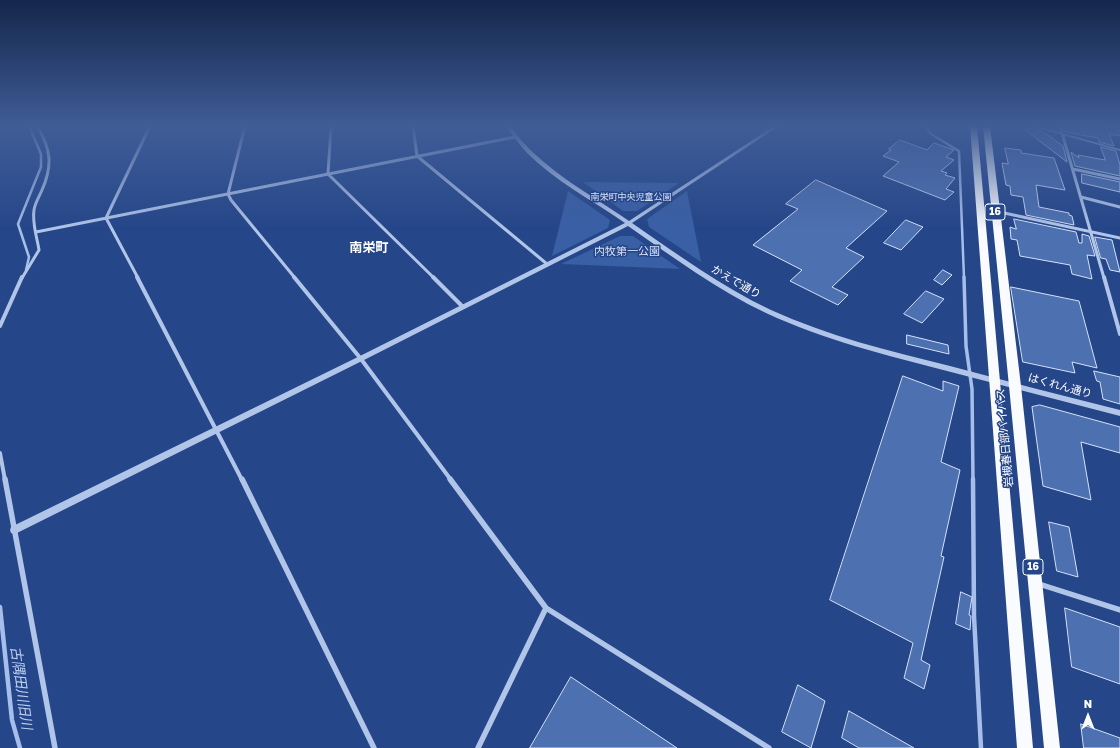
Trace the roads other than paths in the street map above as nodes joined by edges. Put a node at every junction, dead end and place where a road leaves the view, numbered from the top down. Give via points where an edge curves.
1 (51, 161) edge
2 (133, 161) edge
3 (236, 161) edge
4 (329, 161) edge
5 (393, 161) edge
6 (423, 161) edge
7 (539, 161) edge
8 (724, 161) edge
9 (976, 161) edge
10 (990, 161) edge
11 (1071, 161) edge
12 (1073, 169) junction
13 (328, 174) junction
14 (1120, 179) edge
15 (228, 194) junction
16 (1081, 197) junction
17 (1120, 207) edge
18 (995, 211) junction
19 (106, 218) junction
20 (629, 223) junction
21 (1091, 231) junction
22 (36, 232) junction
23 (1120, 238) edge
24 (547, 264) junction
25 (463, 307) junction
26 (0, 326) edge
27 (1120, 334) edge
28 (361, 359) junction
29 (995, 381) junction
30 (1015, 386) junction
31 (1120, 413) edge
32 (217, 430) junction
33 (0, 453) edge
34 (14, 530) junction
35 (1034, 583) junction
36 (546, 608) junction
37 (1120, 610) edge
38 (55, 748) edge
39 (374, 748) edge
40 (478, 748) edge
41 (769, 748) edge
42 (1025, 748) edge
43 (1052, 748) edge

1 - 22 street via 34,209
2 - 19 street
3 - 15 street
4 - 13 street
5 - 13 street
6 - 24 street
7 - 20 street, かえで通り
8 - 20 street
9 - 29 highway, 岩槻春日部バイパス / 16
10 - 18 highway, 岩槻春日部バイパス / 16
11 - 12 street
12 - 14 street
12 - 16 street
13 - 15 street
13 - 25 street
15 - 19 street
15 - 28 street
16 - 17 street
16 - 21 street
18 - 21 street
18 - 30 highway, 岩槻春日部バイパス / 16
19 - 22 street
19 - 32 street
20 - 24 street
20 - 29 street, かえで通り via 719,284 787,320 856,344
21 - 23 street
21 - 27 street
22 - 26 street via 39,250 23,274
24 - 25 street
25 - 28 street
28 - 32 street
28 - 36 street
29 - 30 street, はくれん通り
29 - 42 highway, 岩槻春日部バイパス / 16
30 - 31 street, はくれん通り
30 - 35 highway, 岩槻春日部バイパス / 16
32 - 34 street
32 - 39 street
33 - 34 street
34 - 38 street
35 - 37 street
35 - 43 highway, 岩槻春日部バイパス / 16
36 - 40 street
36 - 41 street

